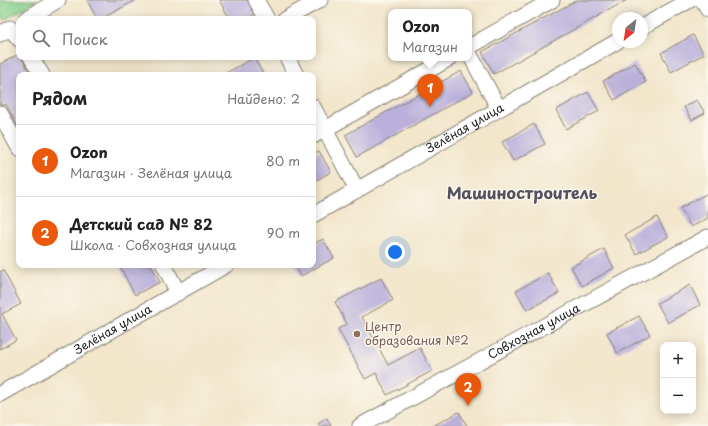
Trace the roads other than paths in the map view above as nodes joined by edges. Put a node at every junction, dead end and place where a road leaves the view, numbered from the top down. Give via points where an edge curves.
1 (58, 0) edge
2 (256, 0) edge
3 (320, 0) edge
4 (552, 0) edge
5 (690, 0) edge
6 (702, 0) edge
7 (708, 10) edge
8 (31, 16) edge
9 (265, 16) edge
10 (291, 16) edge
11 (648, 24) edge
12 (612, 44) edge
13 (472, 45) edge
14 (472, 59) edge
15 (33, 60) edge
16 (288, 60) edge
17 (445, 61) edge
18 (40, 72) edge
19 (294, 72) edge
20 (499, 109) junction
21 (0, 113) edge
22 (316, 119) edge
23 (319, 132) edge
24 (16, 142) edge
25 (357, 190) junction
26 (316, 213) edge
27 (708, 237) edge
28 (166, 268) edge
29 (221, 268) edge
30 (178, 293) junction
31 (0, 394) edge
32 (360, 426) edge

1 - 8 street
2 - 9 street
3 - 10 street
4 - 13 street
5 - 11 street
6 - 7 street
12 - 20 street, Зелёная улица
14 - 20 street
15 - 18 street
16 - 19 street
17 - 23 street
20 - 25 street, Зелёная улица
21 - 24 street
22 - 23 street
23 - 25 street
25 - 26 street, Зелёная улица
27 - 32 street, Совхозная улица
28 - 30 street
29 - 30 street, Зелёная улица
30 - 31 street, Зелёная улица

